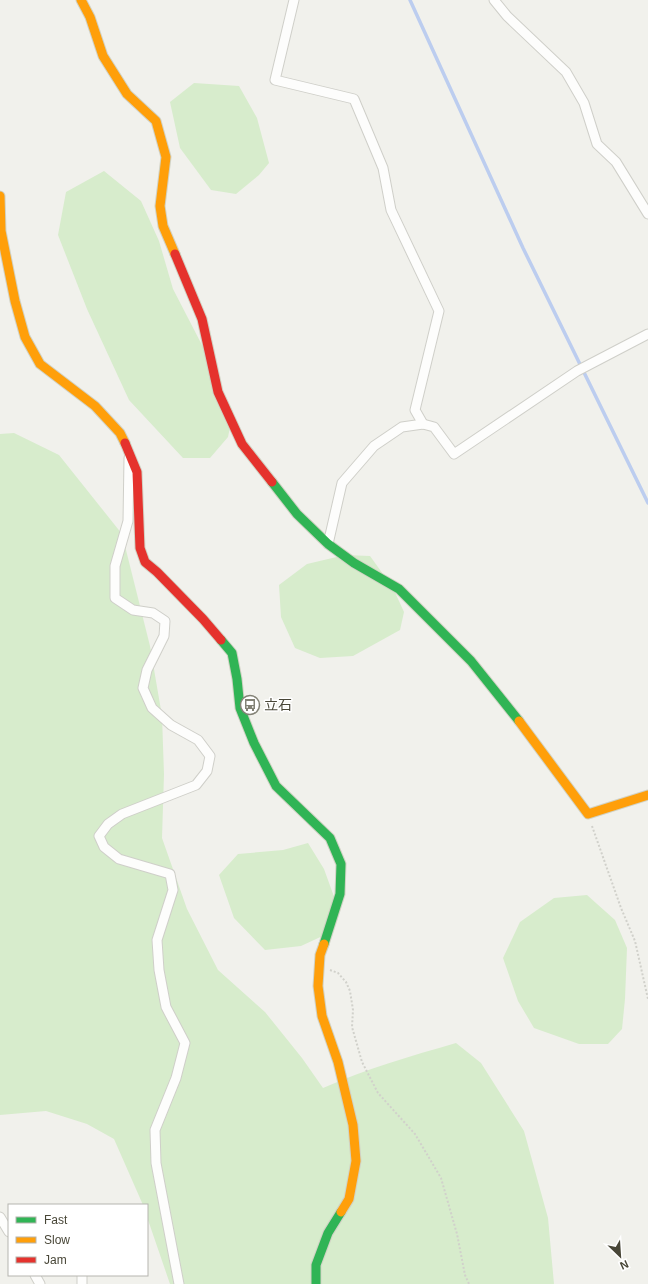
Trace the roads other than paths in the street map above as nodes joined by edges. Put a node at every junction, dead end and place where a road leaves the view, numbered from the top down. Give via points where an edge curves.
1 (81, 0) edge
2 (294, 0) edge
3 (494, 0) edge
4 (0, 196) edge
5 (648, 214) edge
6 (0, 231) edge
7 (648, 334) edge
8 (423, 424) junction
9 (129, 450) junction
10 (328, 544) junction
11 (648, 795) edge
12 (0, 1217) edge
13 (8, 1229) edge
14 (179, 1284) edge
15 (316, 1284) edge

1 - 10 street via 90,17 103,56 127,94 156,121 166,157 160,206 162,226 202,319 218,392 242,444 297,514
2 - 8 street via 275,80 354,99 383,168 391,210 440,311 415,410
3 - 5 street via 507,16 566,72 584,103 597,144 616,162
4 - 6 street
6 - 9 street via 25,337 40,364 95,406 120,433
7 - 8 street via 576,371 454,454 434,427
8 - 10 street via 402,427 374,446 342,484
9 - 14 street via 128,521 115,566 115,598 133,610 153,613 165,621 164,636 147,670 143,688 152,708 171,725 198,740 210,756 207,771 196,785 122,814 108,824 99,836 104,847 120,859 170,874 173,890 157,940 159,970 166,1007 186,1043 176,1078 155,1130 156,1163
9 - 15 street via 137,472 140,548 145,562 200,615 232,653 240,708 276,786 330,838 341,864 340,894 320,955 318,986 322,1016 338,1062 353,1125 356,1162 349,1199 328,1233 316,1265
10 - 11 street via 354,563 399,589 471,661 588,814
12 - 13 street

